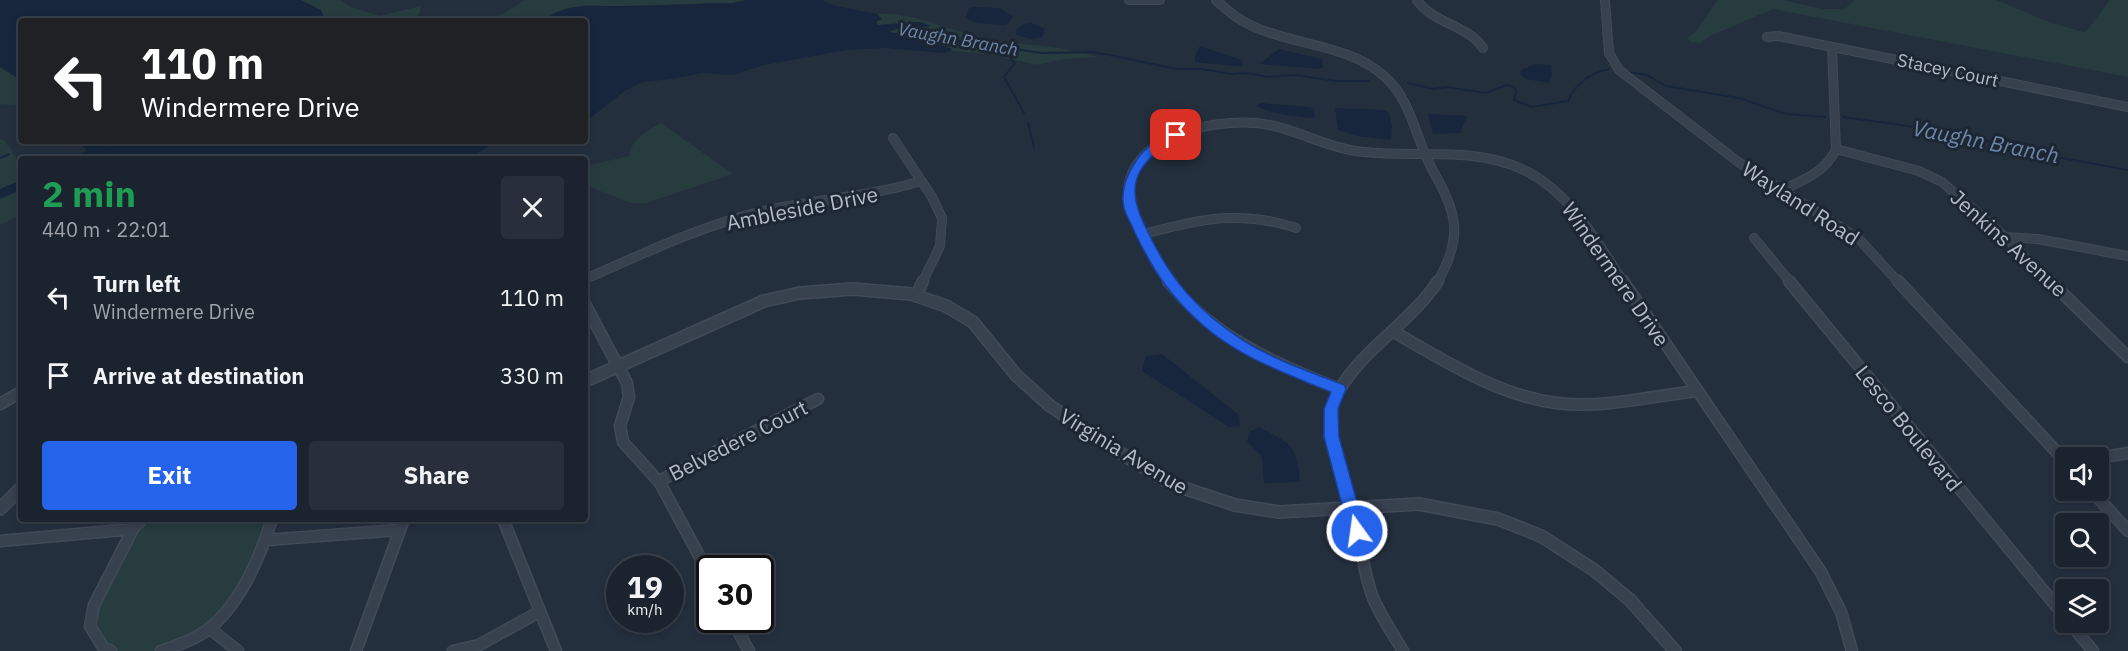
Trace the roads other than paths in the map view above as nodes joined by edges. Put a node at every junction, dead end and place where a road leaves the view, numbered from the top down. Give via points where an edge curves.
1 (1128, 0) edge
2 (1160, 0) edge
3 (1216, 0) edge
4 (1416, 0) edge
5 (1605, 0) edge
6 (1767, 37) dead end
7 (1832, 47) junction
8 (1483, 48) dead end
9 (2128, 108) edge
10 (893, 138) dead end
11 (1836, 149) junction
12 (1423, 153) junction
13 (921, 181) junction
14 (1780, 191) junction
15 (1296, 228) dead end
16 (1143, 234) junction
17 (1754, 237) dead end
18 (2005, 237) junction
19 (2128, 256) edge
20 (588, 278) edge
21 (916, 296) junction
22 (588, 310) edge
23 (1394, 332) junction
24 (2128, 357) edge
25 (618, 367) junction
26 (588, 380) edge
27 (1339, 389) junction
28 (1697, 391) junction
29 (18, 394) edge
30 (818, 399) dead end
31 (0, 404) edge
32 (2055, 450) edge
33 (2128, 453) edge
34 (2109, 456) edge
35 (659, 481) junction
36 (18, 491) edge
37 (2101, 501) edge
38 (0, 509) edge
39 (1352, 509) junction
40 (139, 522) edge
41 (271, 522) edge
42 (402, 522) edge
43 (504, 522) edge
44 (133, 529) junction
45 (398, 530) junction
46 (2128, 531) edge
47 (266, 540) junction
48 (0, 541) edge
49 (699, 555) edge
50 (2055, 605) edge
51 (539, 612) junction
52 (209, 628) junction
53 (739, 633) edge
54 (2078, 633) edge
55 (111, 651) edge
56 (161, 651) edge
57 (238, 651) edge
58 (356, 651) edge
59 (453, 651) edge
60 (556, 651) edge
61 (749, 651) edge
62 (1403, 651) edge
63 (1675, 651) edge
64 (1852, 651) edge
65 (2092, 651) edge

1 - 2 street
3 - 12 street via 1226,12 1250,26 1333,49 1376,71 1403,100
4 - 8 street via 1423,9 1477,39
5 - 14 street, Wayland Road via 1607,51 1613,64
6 - 7 street, Stacey Court
7 - 9 street, Stacey Court
7 - 11 street
10 - 13 street
11 - 14 street via 1834,159 1826,166
11 - 18 street, Jenkins Avenue via 1919,171 1942,182
12 - 16 street, Windermere Drive via 1359,151 1259,124 1205,126 1158,144 1133,174 1130,208
12 - 23 street via 1453,214 1457,234 1452,258 1442,277
12 - 28 street, Windermere Drive via 1498,159 1531,172 1554,187 1572,206
13 - 20 street, Ambleside Drive via 863,197 725,221
13 - 21 street via 942,219 940,246
14 - 32 street, Wayland Road via 1846,230 1871,250
15 - 16 street via 1237,215
16 - 27 street, Windermere Drive via 1158,266 1179,295 1211,324 1240,345
17 - 50 street, Lesco Boulevard
18 - 19 street via 2038,239
18 - 24 street, Jenkins Avenue
21 - 25 street, Virginia Avenue via 863,289 785,295 746,307
21 - 39 street, Virginia Avenue via 946,306 973,322 1016,375 1049,405 1171,484 1208,498 1262,510
22 - 25 street
23 - 27 street
23 - 28 street via 1473,376 1511,392 1549,401 1582,404
25 - 26 street, Virginia Avenue
25 - 35 street via 627,378 629,392 618,427 624,446
27 - 39 street via 1331,409 1332,437
28 - 64 street, Windermere Drive via 1821,572 1841,612
29 - 31 street
30 - 35 street, Belvedere Court
33 - 34 street
35 - 49 street
36 - 38 street
37 - 46 street
39 - 62 street via 1373,598
39 - 63 street, Virginia Avenue via 1431,506 1467,511 1520,526 1568,551 1594,570 1630,600
40 - 44 street
41 - 47 street
42 - 45 street
43 - 51 street
44 - 48 street
44 - 55 street via 94,605 90,626 103,647
45 - 47 street
45 - 58 street
47 - 52 street via 225,613
51 - 59 street via 479,645
51 - 60 street
52 - 56 street
52 - 57 street
53 - 61 street
54 - 65 street

